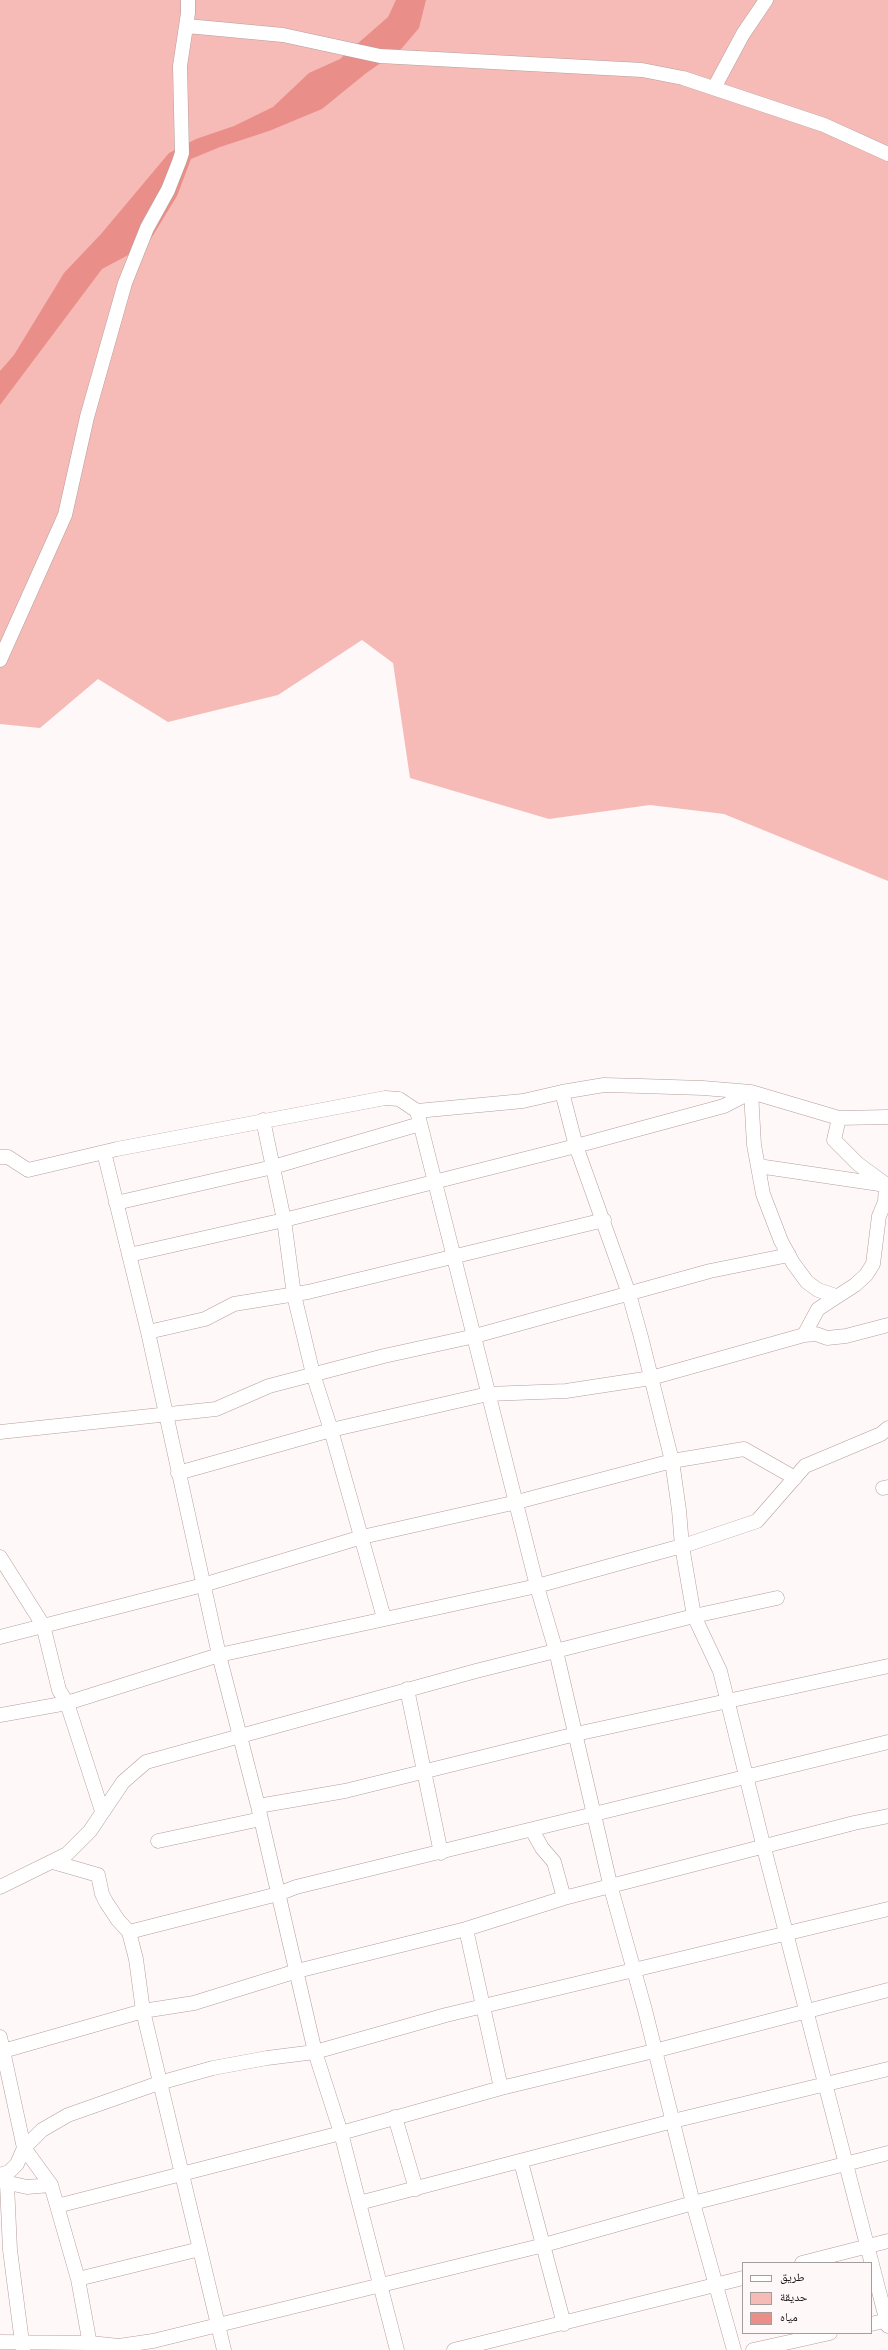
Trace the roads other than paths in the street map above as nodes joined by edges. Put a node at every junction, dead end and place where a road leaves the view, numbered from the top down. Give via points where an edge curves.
1 (188, 0) edge
2 (766, 0) edge
3 (187, 26) junction
4 (714, 88) junction
5 (888, 154) edge
6 (0, 660) edge
7 (562, 1092) junction
8 (751, 1092) junction
9 (419, 1117) junction
10 (888, 1117) edge
11 (840, 1118) junction
12 (263, 1120) junction
13 (576, 1146) junction
14 (104, 1152) junction
15 (0, 1157) edge
16 (758, 1166) junction
17 (273, 1167) junction
18 (435, 1180) junction
19 (886, 1185) junction
20 (116, 1203) junction
21 (284, 1220) junction
22 (604, 1220) junction
23 (129, 1255) junction
24 (789, 1255) junction
25 (455, 1256) junction
26 (629, 1294) junction
27 (294, 1295) junction
28 (836, 1296) junction
29 (888, 1324) edge
30 (148, 1332) junction
31 (804, 1335) junction
32 (475, 1336) junction
33 (313, 1374) junction
34 (651, 1378) junction
35 (488, 1394) junction
36 (167, 1416) junction
37 (888, 1428) edge
38 (331, 1430) junction
39 (0, 1432) edge
40 (672, 1461) junction
41 (178, 1473) junction
42 (795, 1478) junction
43 (517, 1502) junction
44 (362, 1537) junction
45 (682, 1546) junction
46 (0, 1557) edge
47 (203, 1585) junction
48 (537, 1586) junction
49 (777, 1598) dead end
50 (694, 1616) junction
51 (384, 1618) junction
52 (43, 1625) junction
53 (0, 1637) edge
54 (556, 1651) junction
55 (219, 1655) junction
56 (888, 1666) edge
57 (407, 1689) junction
58 (727, 1700) junction
59 (67, 1703) junction
60 (0, 1715) edge
61 (576, 1734) junction
62 (239, 1735) junction
63 (888, 1742) edge
64 (425, 1771) junction
65 (748, 1778) junction
66 (102, 1812) junction
67 (259, 1812) junction
68 (592, 1813) junction
69 (888, 1816) edge
70 (532, 1830) junction
71 (158, 1841) dead end
72 (764, 1848) junction
73 (441, 1853) junction
74 (53, 1862) junction
75 (3, 1882) edge
76 (611, 1888) junction
77 (278, 1894) junction
78 (564, 1898) junction
79 (888, 1909) edge
80 (466, 1929) junction
81 (129, 1932) junction
82 (786, 1933) junction
83 (297, 1971) junction
84 (634, 1971) junction
85 (888, 1990) edge
86 (485, 2006) junction
87 (143, 2011) junction
88 (808, 2012) junction
89 (1, 2044) edge
90 (654, 2051) junction
91 (315, 2052) junction
92 (888, 2069) edge
93 (159, 2083) junction
94 (825, 2084) junction
95 (501, 2088) junction
96 (395, 2118) junction
97 (673, 2121) junction
98 (341, 2133) junction
99 (24, 2148) junction
100 (888, 2153) edge
101 (521, 2162) junction
102 (847, 2165) junction
103 (183, 2173) junction
104 (2, 2180) edge
105 (51, 2185) junction
106 (416, 2189) junction
107 (359, 2203) junction
108 (693, 2203) junction
109 (56, 2206) junction
110 (888, 2242) edge
111 (544, 2245) junction
112 (868, 2247) junction
113 (200, 2249) junction
114 (806, 2262) edge
115 (742, 2278) edge
116 (78, 2279) junction
117 (381, 2284) junction
118 (716, 2284) junction
119 (888, 2322) edge
120 (218, 2324) junction
121 (564, 2324) junction
122 (872, 2324) edge
123 (825, 2334) edge
124 (0, 2342) edge
125 (22, 2346) edge
126 (91, 2347) edge
127 (224, 2350) edge
128 (397, 2350) edge
129 (454, 2350) edge
130 (734, 2350) edge
131 (753, 2350) edge

1 - 3 street
2 - 4 street via 743,34
3 - 4 street via 283,36 380,56 642,70 683,78
3 - 6 street via 180,66 182,153 168,190 147,228 125,284 86,417 64,515
4 - 5 street via 824,125
7 - 8 street via 611,1085
7 - 9 street via 523,1101
7 - 13 street
8 - 11 street
8 - 13 street via 724,1106
8 - 16 street via 754,1145
9 - 12 street via 399,1099 385,1098
9 - 17 street
9 - 18 street
10 - 11 street
11 - 19 street via 834,1140 858,1164
12 - 14 street
12 - 17 street
13 - 18 street
13 - 22 street
14 - 15 street via 28,1170 8,1156
14 - 20 street
16 - 19 street
16 - 24 street via 763,1194
17 - 20 street
17 - 21 street
18 - 21 street
18 - 25 street
19 - 28 street via 873,1264 866,1275
20 - 23 street
21 - 23 street
21 - 27 street
22 - 25 street
22 - 26 street
23 - 30 street
24 - 26 street via 710,1271
24 - 28 street via 807,1282 818,1290
25 - 27 street
25 - 32 street
26 - 32 street
26 - 34 street
27 - 30 street via 234,1304 205,1319
27 - 33 street
28 - 31 street via 818,1310
29 - 31 street via 846,1336 827,1338 816,1334
30 - 36 street
31 - 34 street
32 - 33 street
32 - 35 street
33 - 36 street via 269,1386 216,1410
33 - 38 street
34 - 35 street via 566,1391
34 - 40 street
35 - 38 street
35 - 43 street
36 - 39 street
36 - 41 street
37 - 42 street via 881,1434 805,1466
38 - 41 street
38 - 44 street
40 - 42 street via 744,1449
40 - 43 street
40 - 45 street via 680,1510
41 - 47 street
42 - 45 street via 757,1521
43 - 44 street
43 - 48 street
44 - 47 street
44 - 51 street
45 - 48 street
45 - 50 street
46 - 52 street
47 - 52 street
47 - 55 street
48 - 51 street
48 - 54 street
49 - 50 street
50 - 54 street
50 - 58 street via 720,1671
51 - 55 street
52 - 53 street
52 - 59 street via 58,1690
54 - 57 street
54 - 61 street
55 - 59 street
55 - 62 street
56 - 58 street
57 - 62 street
57 - 64 street
58 - 61 street
58 - 65 street
59 - 60 street
59 - 66 street
61 - 64 street
61 - 68 street
62 - 66 street via 146,1762 123,1782
62 - 67 street
63 - 65 street
64 - 67 street
64 - 73 street
65 - 68 street
65 - 72 street
66 - 74 street via 80,1843
67 - 71 street
67 - 77 street
68 - 70 street
68 - 76 street
69 - 72 street
70 - 73 street
70 - 78 street via 554,1862
72 - 76 street
72 - 82 street
73 - 77 street via 296,1887
74 - 75 street
74 - 81 street via 98,1875 106,1902
76 - 78 street
76 - 84 street
77 - 81 street
77 - 83 street
78 - 80 street
79 - 82 street
80 - 83 street
80 - 86 street
81 - 87 street via 136,1959
82 - 84 street
82 - 88 street
83 - 87 street via 194,2003
83 - 91 street
84 - 86 street
84 - 90 street
85 - 88 street
86 - 91 street
86 - 95 street
87 - 89 street
87 - 93 street
88 - 90 street
88 - 94 street
89 - 99 street
90 - 95 street
90 - 97 street
91 - 93 street via 213,2068
91 - 98 street
92 - 94 street
93 - 99 street via 68,2115 42,2130
93 - 103 street
94 - 97 street
94 - 102 street
95 - 96 street
96 - 98 street
96 - 106 street
97 - 101 street
97 - 108 street
98 - 103 street
98 - 107 street
99 - 104 street via 17,2164
99 - 105 street
100 - 102 street
101 - 106 street
101 - 111 street
102 - 108 street
102 - 112 street
103 - 109 street
103 - 113 street
104 - 105 street via 27,2187
104 - 125 street
105 - 109 street
106 - 107 street
107 - 117 street
108 - 111 street
108 - 118 street
109 - 116 street
110 - 112 street
111 - 117 street
111 - 121 street
112 - 114 street
112 - 119 street
113 - 116 street
113 - 120 street
115 - 118 street
116 - 126 street
117 - 120 street
117 - 128 street
118 - 121 street
118 - 130 street
119 - 122 street
120 - 126 street via 136,2345
120 - 127 street
121 - 129 street
123 - 131 street
124 - 125 street
125 - 126 street

